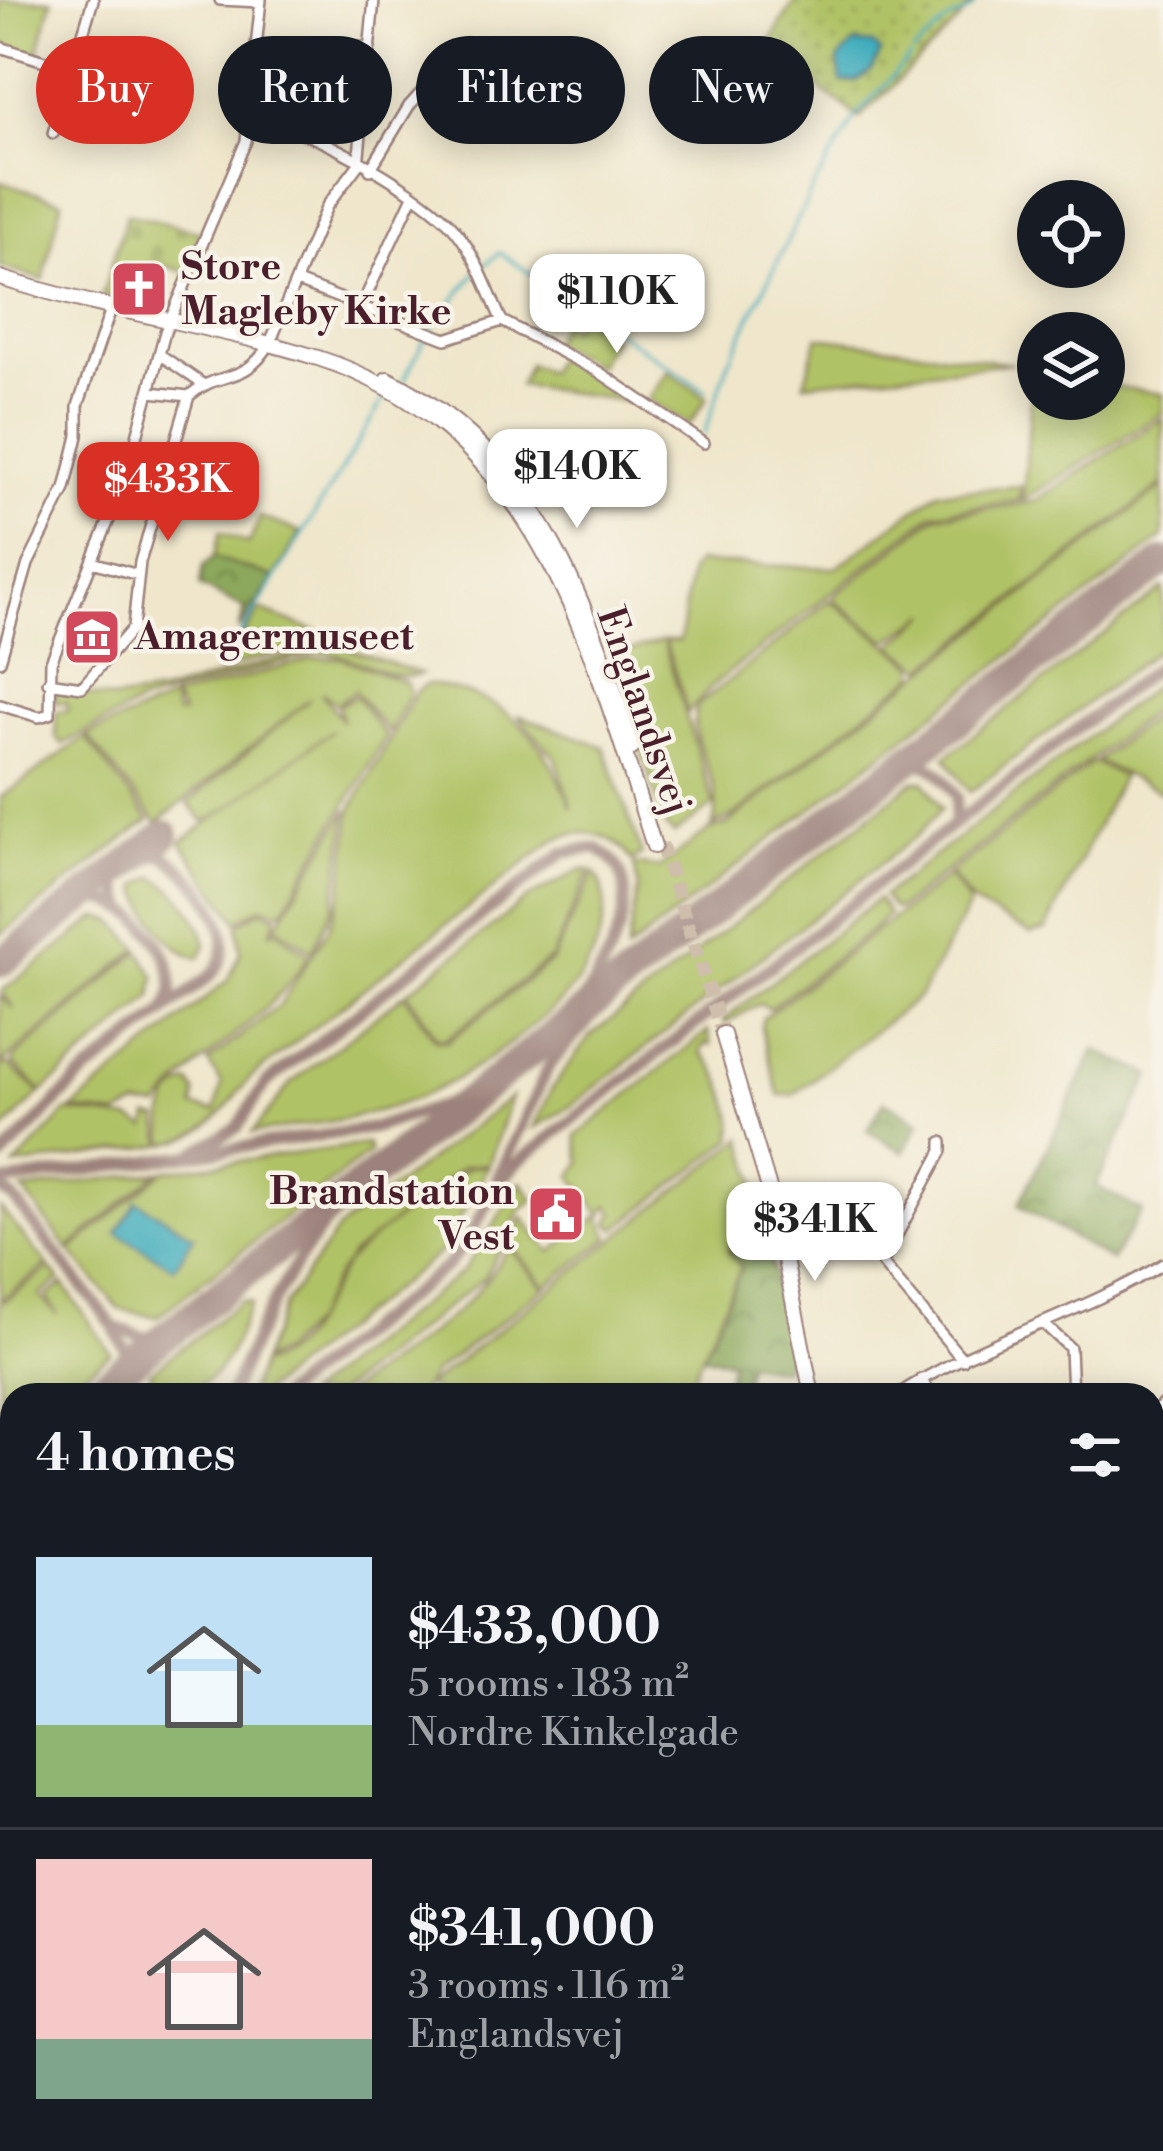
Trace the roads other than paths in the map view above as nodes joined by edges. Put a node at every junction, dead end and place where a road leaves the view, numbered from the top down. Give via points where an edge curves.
1 (93, 0) edge
2 (220, 0) edge
3 (374, 0) edge
4 (260, 1) edge
5 (83, 36) edge
6 (257, 36) edge
7 (371, 36) edge
8 (0, 47) edge
9 (36, 58) edge
10 (416, 98) edge
11 (243, 144) edge
12 (328, 144) edge
13 (360, 144) edge
14 (358, 165) junction
15 (370, 170) junction
16 (412, 198) junction
17 (0, 278) edge
18 (297, 282) junction
19 (361, 307) junction
20 (111, 309) junction
21 (502, 321) junction
22 (170, 322) junction
23 (270, 341) junction
24 (159, 354) junction
25 (204, 385) junction
26 (150, 392) junction
27 (189, 396) junction
28 (704, 443) dead end
29 (160, 478) junction
30 (124, 482) junction
31 (92, 562) junction
32 (138, 575) junction
33 (0, 661) edge
34 (48, 682) junction
35 (0, 705) edge
36 (658, 845) tunnel mouth
37 (719, 1035) tunnel mouth
38 (942, 1142) dead end
39 (1163, 1264) edge
40 (1148, 1274) junction
41 (1163, 1282) edge
42 (1046, 1326) junction
43 (963, 1360) junction
44 (921, 1379) junction
45 (806, 1383) edge
46 (915, 1383) edge
47 (924, 1383) edge
48 (1071, 1383) edge

1 - 5 street
2 - 4 street
3 - 7 street
4 - 6 street
8 - 9 street
10 - 15 street
11 - 22 street
12 - 14 street
13 - 14 street
14 - 15 street
14 - 18 street via 328,206
15 - 16 street
16 - 19 street
16 - 21 street via 454,230
17 - 20 main road, Englandsvej
18 - 19 street
18 - 23 street
19 - 21 street via 452,339
20 - 22 main road, Englandsvej
20 - 33 street via 78,406 65,488 28,563
21 - 28 street via 599,372
22 - 23 main road, Englandsvej
22 - 24 street
23 - 25 street via 250,371
23 - 36 main road, Englandsvej via 390,390 508,490 574,607
24 - 25 street
24 - 26 street
25 - 27 street
26 - 27 street
26 - 30 street
27 - 29 street
29 - 30 street
29 - 32 street
30 - 31 street
31 - 32 street
31 - 34 street
32 - 34 street via 128,635 82,687
34 - 35 street via 50,714
37 - 45 main road
38 - 43 street via 882,1263
39 - 40 street
40 - 41 street
40 - 42 street
42 - 43 street
42 - 48 street via 1070,1348
43 - 44 street
44 - 46 street
44 - 47 street

